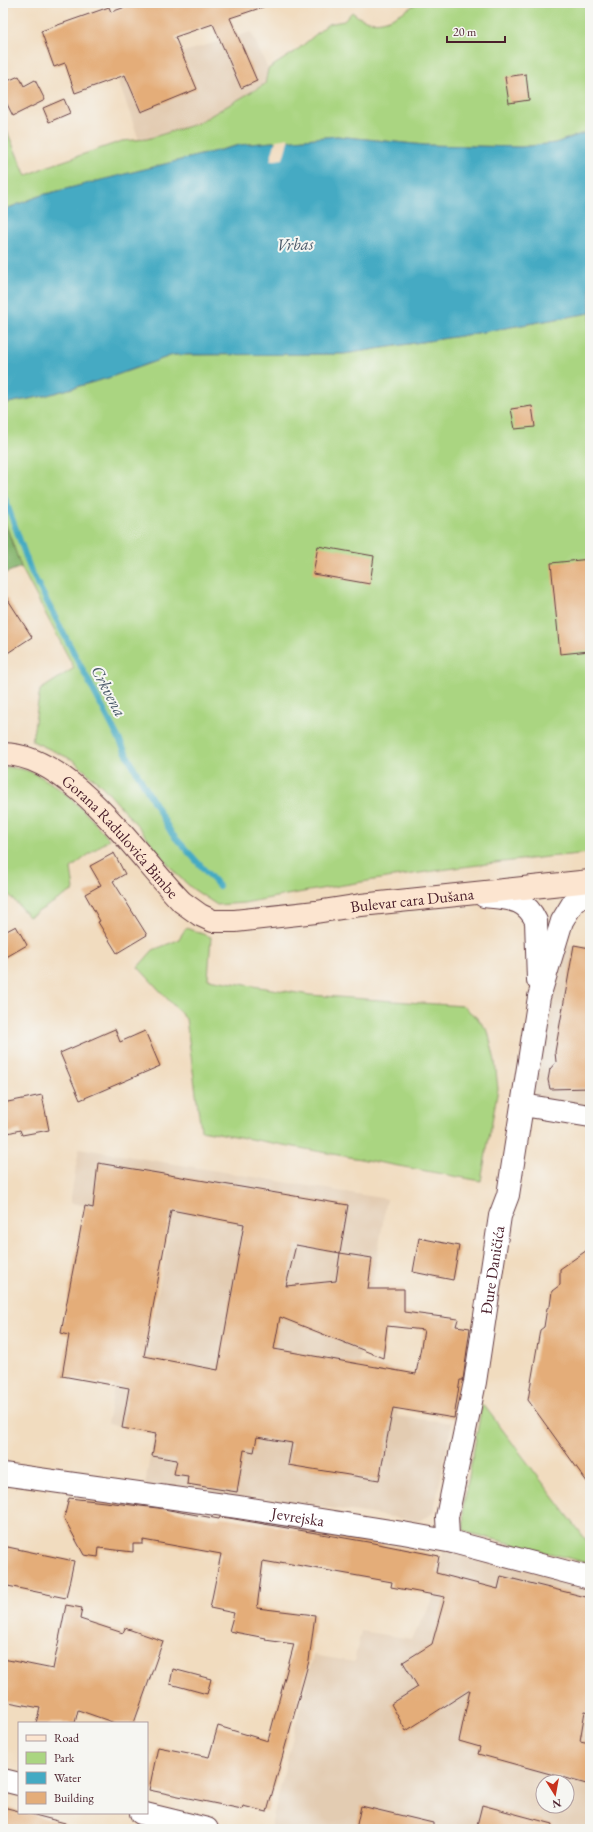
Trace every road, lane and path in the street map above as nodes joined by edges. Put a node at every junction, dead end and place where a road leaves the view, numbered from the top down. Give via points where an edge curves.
1 (3, 754) edge
2 (590, 881) edge
3 (590, 889) edge
4 (463, 894) junction
5 (235, 921) joint
6 (539, 997) junction
7 (523, 1105) junction
8 (590, 1116) edge
9 (3, 1474) edge
10 (453, 1542) junction
11 (590, 1578) edge
12 (3, 1780) edge
13 (18, 1784) edge
14 (144, 1814) edge
15 (207, 1829) edge

1 - 5 street, Gorana Radulovića Bimbe via 34,759 82,791 182,902 213,921
2 - 4 street, Bulevar cara Dušana
3 - 6 street, Đure Daničića via 573,903 562,921
4 - 5 street, Bulevar cara Dušana
4 - 6 street, Đure Daničića via 518,901 532,912 536,921
6 - 7 street, Đure Daničića
7 - 8 street
7 - 10 street, Đure Daničića via 508,1195 500,1216 475,1382 447,1518 448,1536
9 - 10 street, Jevrejska via 253,1509
10 - 11 street, Jevrejska
12 - 13 street
14 - 15 street

